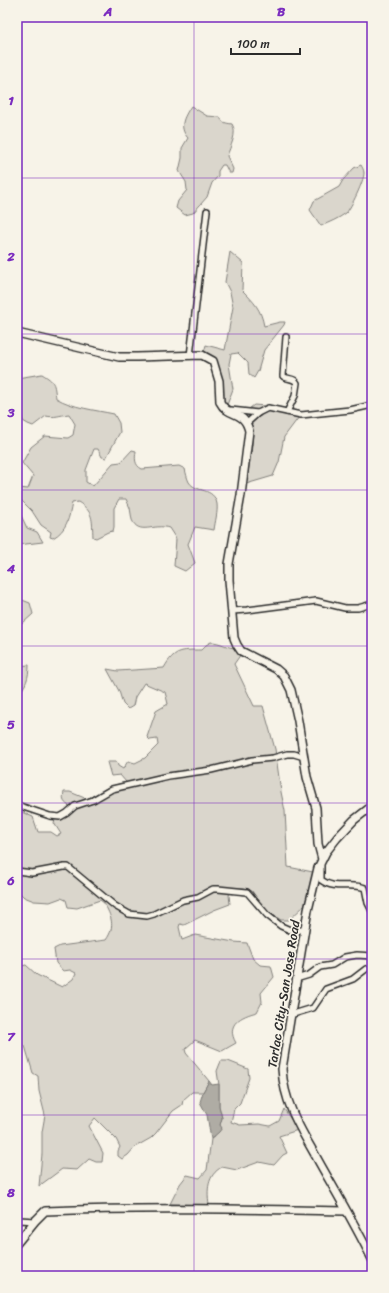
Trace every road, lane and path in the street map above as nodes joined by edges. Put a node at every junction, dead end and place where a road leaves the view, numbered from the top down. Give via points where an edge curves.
1 (207, 211) dead end
2 (17, 333) edge
3 (286, 337) dead end
4 (190, 356) junction
5 (372, 405) edge
6 (226, 410) junction
7 (287, 412) junction
8 (258, 413) junction
9 (248, 423) junction
10 (372, 604) edge
11 (232, 611) junction
12 (304, 757) junction
13 (17, 805) edge
14 (372, 806) edge
15 (321, 860) junction
16 (17, 871) edge
17 (372, 911) edge
18 (304, 930) junction
19 (372, 956) edge
20 (366, 969) dead end
21 (296, 979) junction
22 (290, 1015) junction
23 (346, 1211) junction
24 (17, 1221) edge
25 (35, 1221) junction
26 (17, 1244) edge
27 (372, 1259) edge

1 - 4 street
2 - 4 street via 119,357
3 - 7 street via 283,376 297,383 295,396
4 - 6 street via 202,355 213,361 219,381 220,402
5 - 7 street via 301,415
6 - 8 street
6 - 9 street via 242,417
7 - 8 street via 268,408
8 - 9 street
9 - 11 street via 250,431 229,564
10 - 11 street via 345,608 316,601
11 - 12 street via 234,638 239,649 273,666 287,680 294,700
12 - 13 street via 287,754 112,789 93,800 75,806 60,817
12 - 15 street via 316,808
14 - 15 street, Tarlac City-San Jose Road via 344,831
15 - 17 street via 321,880 334,886 358,885 365,888
15 - 18 street, Tarlac City-San Jose Road
16 - 18 street via 32,872 68,867 115,906 138,916 154,914 213,889 245,891 281,926 290,930
18 - 21 street, Tarlac City-San Jose Road
19 - 21 street via 345,957 332,965 320,967 309,976
20 - 22 street via 353,979 326,989 313,1008
21 - 22 street, Tarlac City-San Jose Road
22 - 23 street, Tarlac City-San Jose Road via 282,1069 287,1099
23 - 25 street via 97,1209 45,1211
23 - 27 street, Tarlac City-San Jose Road
24 - 25 street
25 - 26 street

